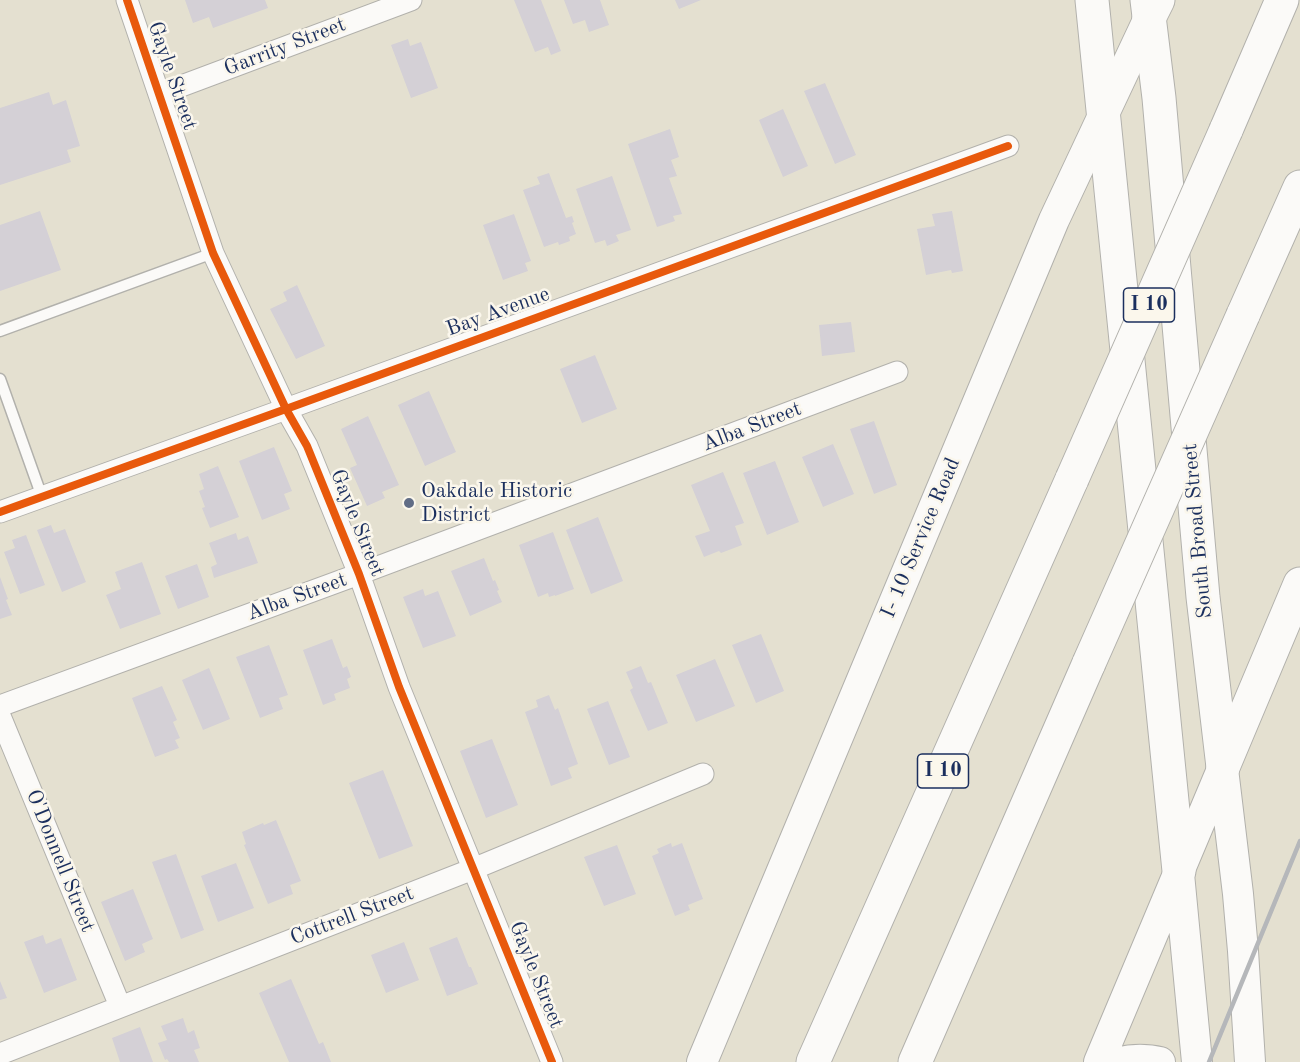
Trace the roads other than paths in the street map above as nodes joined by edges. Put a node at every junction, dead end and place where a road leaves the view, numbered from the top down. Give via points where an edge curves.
1 (127, 0) edge
2 (411, 0) edge
3 (1092, 0) edge
4 (1282, 0) edge
5 (1151, 6) edge
6 (160, 94) junction
7 (1104, 113) junction
8 (1008, 147) dead end
9 (1300, 187) edge
10 (213, 253) junction
11 (0, 332) edge
12 (897, 372) dead end
13 (0, 379) edge
14 (286, 410) junction
15 (42, 497) junction
16 (0, 512) edge
17 (359, 574) junction
18 (1300, 584) edge
19 (0, 706) edge
20 (0, 716) edge
21 (1223, 767) junction
22 (703, 774) dead end
23 (473, 869) junction
24 (1179, 871) junction
25 (120, 1006) junction
26 (0, 1054) edge
27 (552, 1062) edge
28 (702, 1062) edge
29 (813, 1062) edge
30 (915, 1062) edge
31 (1099, 1062) edge
32 (1120, 1062) edge
33 (1160, 1062) edge
34 (1197, 1062) edge
35 (1250, 1062) edge

1 - 6 street, Gayle Street
2 - 6 street, Garrity Street
3 - 7 main road
4 - 29 main road, I 10, bridge
5 - 7 main road, I- 10 Service Road
5 - 21 main road, South Broad Street via 1203,597
6 - 10 street, Gayle Street
7 - 24 main road
7 - 28 main road, I- 10 Service Road via 1054,220
8 - 14 street, Bay Avenue
9 - 30 main road, bridge
10 - 11 lane
10 - 14 street, Gayle Street
12 - 17 street, Alba Street
13 - 15 lane
14 - 15 street, Bay Avenue
14 - 17 street, Gayle Street via 307,447
15 - 16 street, Bay Avenue
17 - 19 street, Alba Street
17 - 23 street, Gayle Street via 399,687
18 - 21 main road
20 - 25 street, O'Donnell Street
21 - 24 main road
21 - 35 main road, South Broad Street via 1239,906
22 - 23 street, Cottrell Street
23 - 25 street, Cottrell Street
23 - 27 street, Gayle Street
24 - 31 main road
24 - 34 main road
25 - 26 street, Cottrell Street
32 - 33 main road

